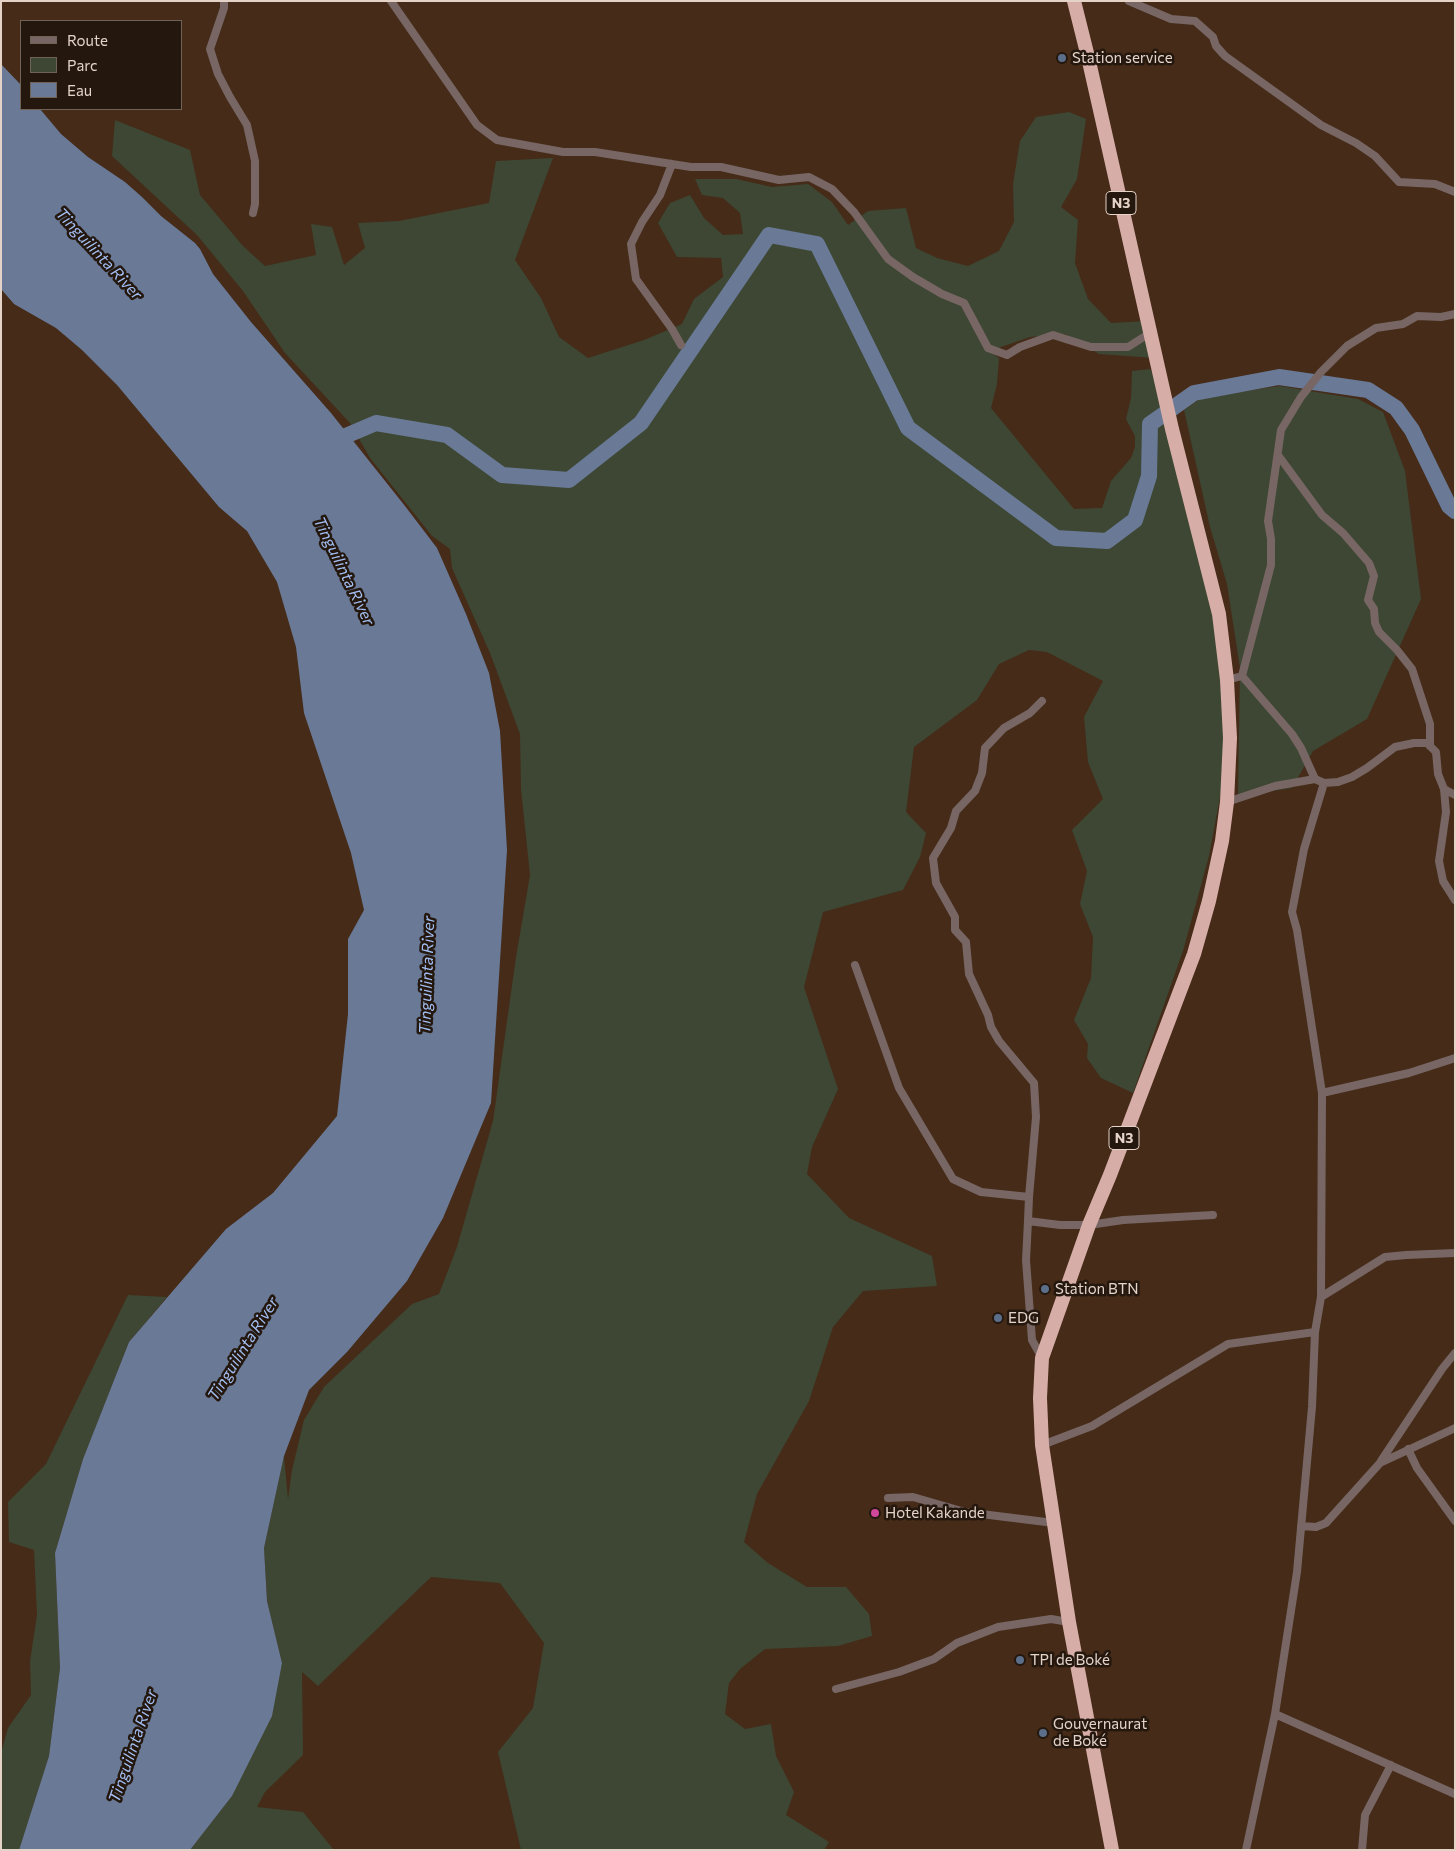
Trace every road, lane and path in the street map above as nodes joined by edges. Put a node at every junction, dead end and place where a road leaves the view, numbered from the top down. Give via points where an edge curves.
1 (224, 1) edge
2 (391, 1) edge
3 (1074, 1) edge
4 (1129, 1) edge
5 (672, 164) junction
6 (1455, 192) edge
7 (253, 213) dead end
8 (1455, 314) edge
9 (1150, 332) junction
10 (681, 345) dead end
11 (1278, 455) junction
12 (1242, 676) junction
13 (1228, 680) junction
14 (1042, 701) dead end
15 (1430, 746) junction
16 (1314, 779) junction
17 (1324, 783) junction
18 (1444, 789) junction
19 (1455, 795) edge
20 (1228, 802) junction
21 (1455, 900) edge
22 (855, 965) dead end
23 (1455, 1058) edge
24 (1322, 1093) junction
25 (1029, 1197) junction
26 (1213, 1215) dead end
27 (1028, 1221) junction
28 (1088, 1225) junction
29 (1455, 1253) edge
30 (1321, 1298) junction
31 (1315, 1332) junction
32 (1455, 1353) edge
33 (1042, 1358) junction
34 (1455, 1428) edge
35 (1042, 1445) junction
36 (1408, 1449) junction
37 (1380, 1463) junction
38 (888, 1498) dead end
39 (1455, 1521) edge
40 (1054, 1523) junction
41 (1301, 1526) junction
42 (1069, 1622) junction
43 (836, 1689) dead end
44 (1275, 1714) junction
45 (1391, 1765) junction
46 (1455, 1794) edge
47 (1112, 1850) edge
48 (1246, 1850) edge
49 (1362, 1850) edge

1 - 7 street via 210,49 218,74 247,124 254,161
2 - 5 street via 478,125 497,140 563,152 595,152
3 - 9 highway, N3
4 - 6 street via 1171,19 1196,22 1213,38 1225,56 1322,125 1356,142 1399,182 1435,184
5 - 9 street via 721,167 779,180 809,177 832,189 854,212 888,260 942,294 964,303 988,348 1007,355 1053,335 1092,346 1128,346
5 - 10 street via 660,195 631,244 636,279
8 - 11 street via 1417,316 1403,324 1376,328 1346,346 1301,397 1281,430
9 - 13 highway, N3 via 1219,614
11 - 12 street via 1268,521 1271,566
11 - 15 street via 1322,515 1369,563 1374,576 1368,600 1374,609 1375,623 1379,632 1412,669 1430,724
12 - 13 street
12 - 16 street via 1292,734
13 - 20 highway, N3
14 - 25 street via 1030,713 1004,728 985,748 982,773 975,791 956,811 951,828 933,858 936,883 954,917 954,930 966,942 969,974 991,1027 1034,1083 1036,1117
15 - 17 street via 1414,743 1395,747 1352,777
15 - 18 street via 1436,752 1438,774
16 - 17 street
16 - 20 street via 1275,786
17 - 24 street via 1304,850 1292,912
18 - 19 street
18 - 21 street via 1446,812 1439,861 1443,881
20 - 28 highway, N3 via 1210,901 1194,954
22 - 25 street via 899,1088 953,1179 981,1192
23 - 24 street via 1409,1074
24 - 30 street
25 - 27 street
26 - 28 street
27 - 28 street
27 - 33 street via 1026,1260 1032,1340
28 - 33 highway, N3
29 - 30 street via 1385,1257
30 - 31 street
31 - 35 street via 1228,1344 1092,1426
31 - 41 street
32 - 37 street
33 - 35 highway, N3
34 - 36 street
35 - 40 highway, N3
36 - 37 street
36 - 39 street via 1417,1468
37 - 41 street via 1326,1523 1316,1528
38 - 40 street via 913,1497 965,1512
40 - 42 highway, N3
41 - 44 street
42 - 43 street via 1051,1619 998,1627 957,1644 934,1659
42 - 47 highway, N3
44 - 45 street
44 - 48 street
45 - 46 street
45 - 49 street via 1365,1815

